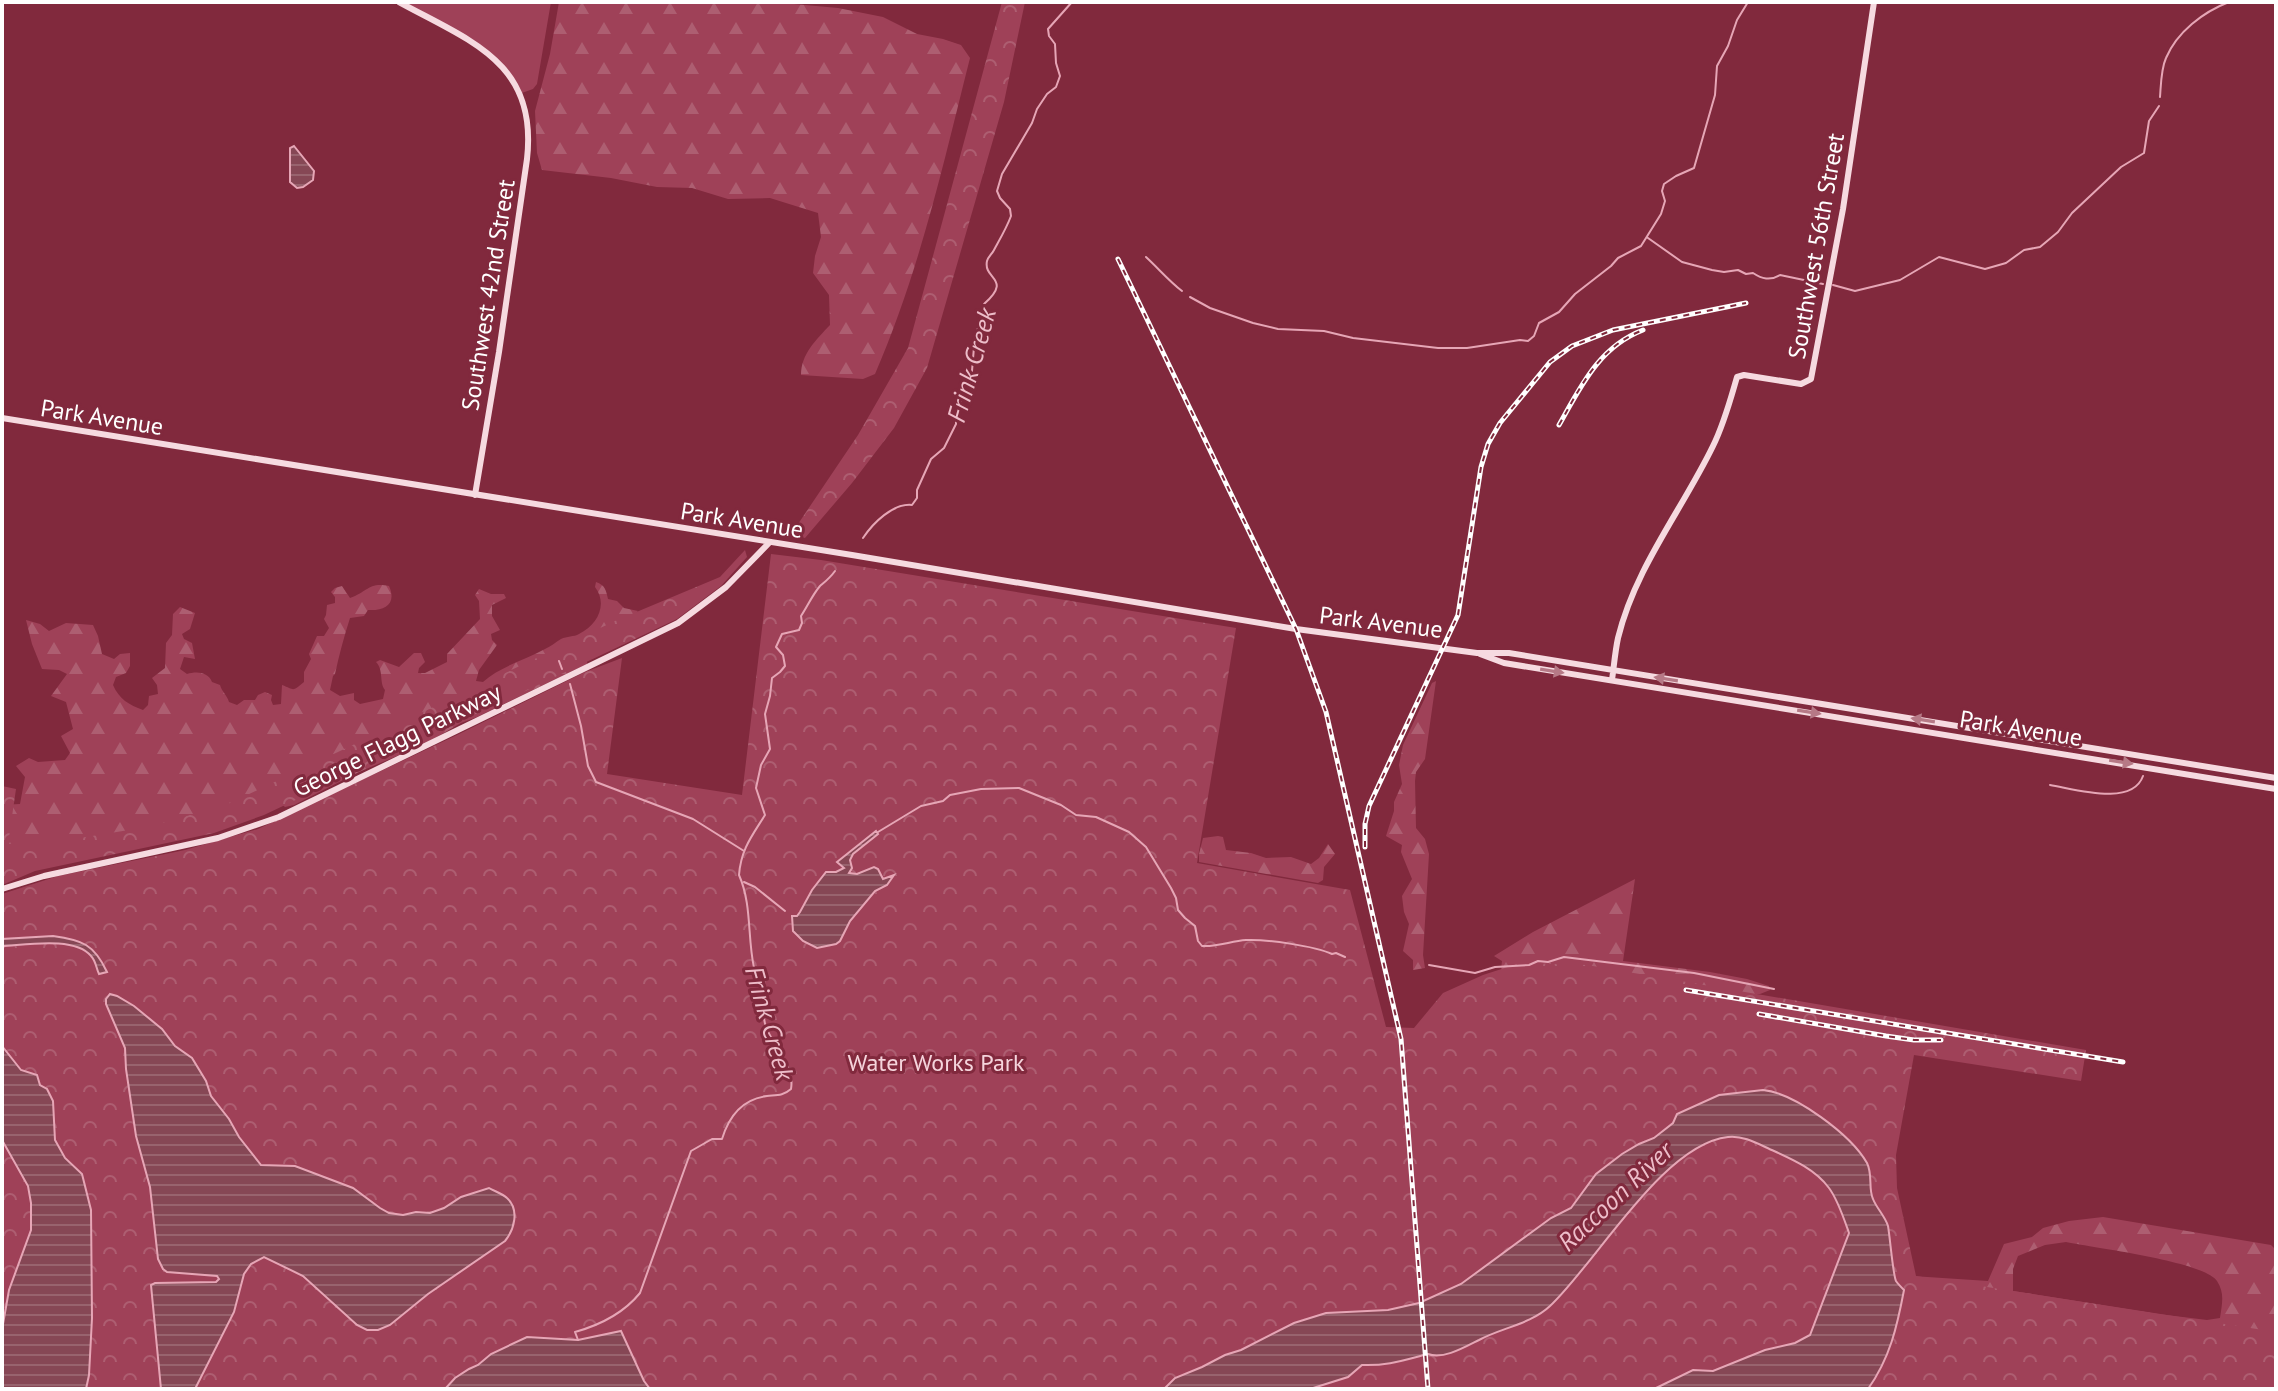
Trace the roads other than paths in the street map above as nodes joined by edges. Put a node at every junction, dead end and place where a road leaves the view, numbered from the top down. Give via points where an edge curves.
1 (399, 2) edge
2 (1874, 2) edge
3 (2, 418) edge
4 (475, 495) junction
5 (769, 543) junction
6 (1477, 653) junction
7 (1613, 670) junction
8 (1612, 680) junction
9 (2276, 778) edge
10 (2276, 789) edge
11 (2, 889) edge

1 - 4 main road, Southwest 42nd Street via 490,53 522,100 528,127
2 - 7 main road, Southwest 56th Street via 1811,379 1801,384 1737,377 1713,445 1631,599
3 - 4 main road, Park Avenue
4 - 5 main road, Park Avenue
5 - 6 main road, Park Avenue via 1296,629
5 - 11 main road, George Flagg Parkway via 726,587 678,623 279,817 218,838
6 - 7 main road, Park Avenue
6 -> 8 main road, Park Avenue via 1504,663
7 - 8 main road, Southwest 56th Street
9 -> 7 main road, Park Avenue
8 -> 10 main road, Park Avenue

